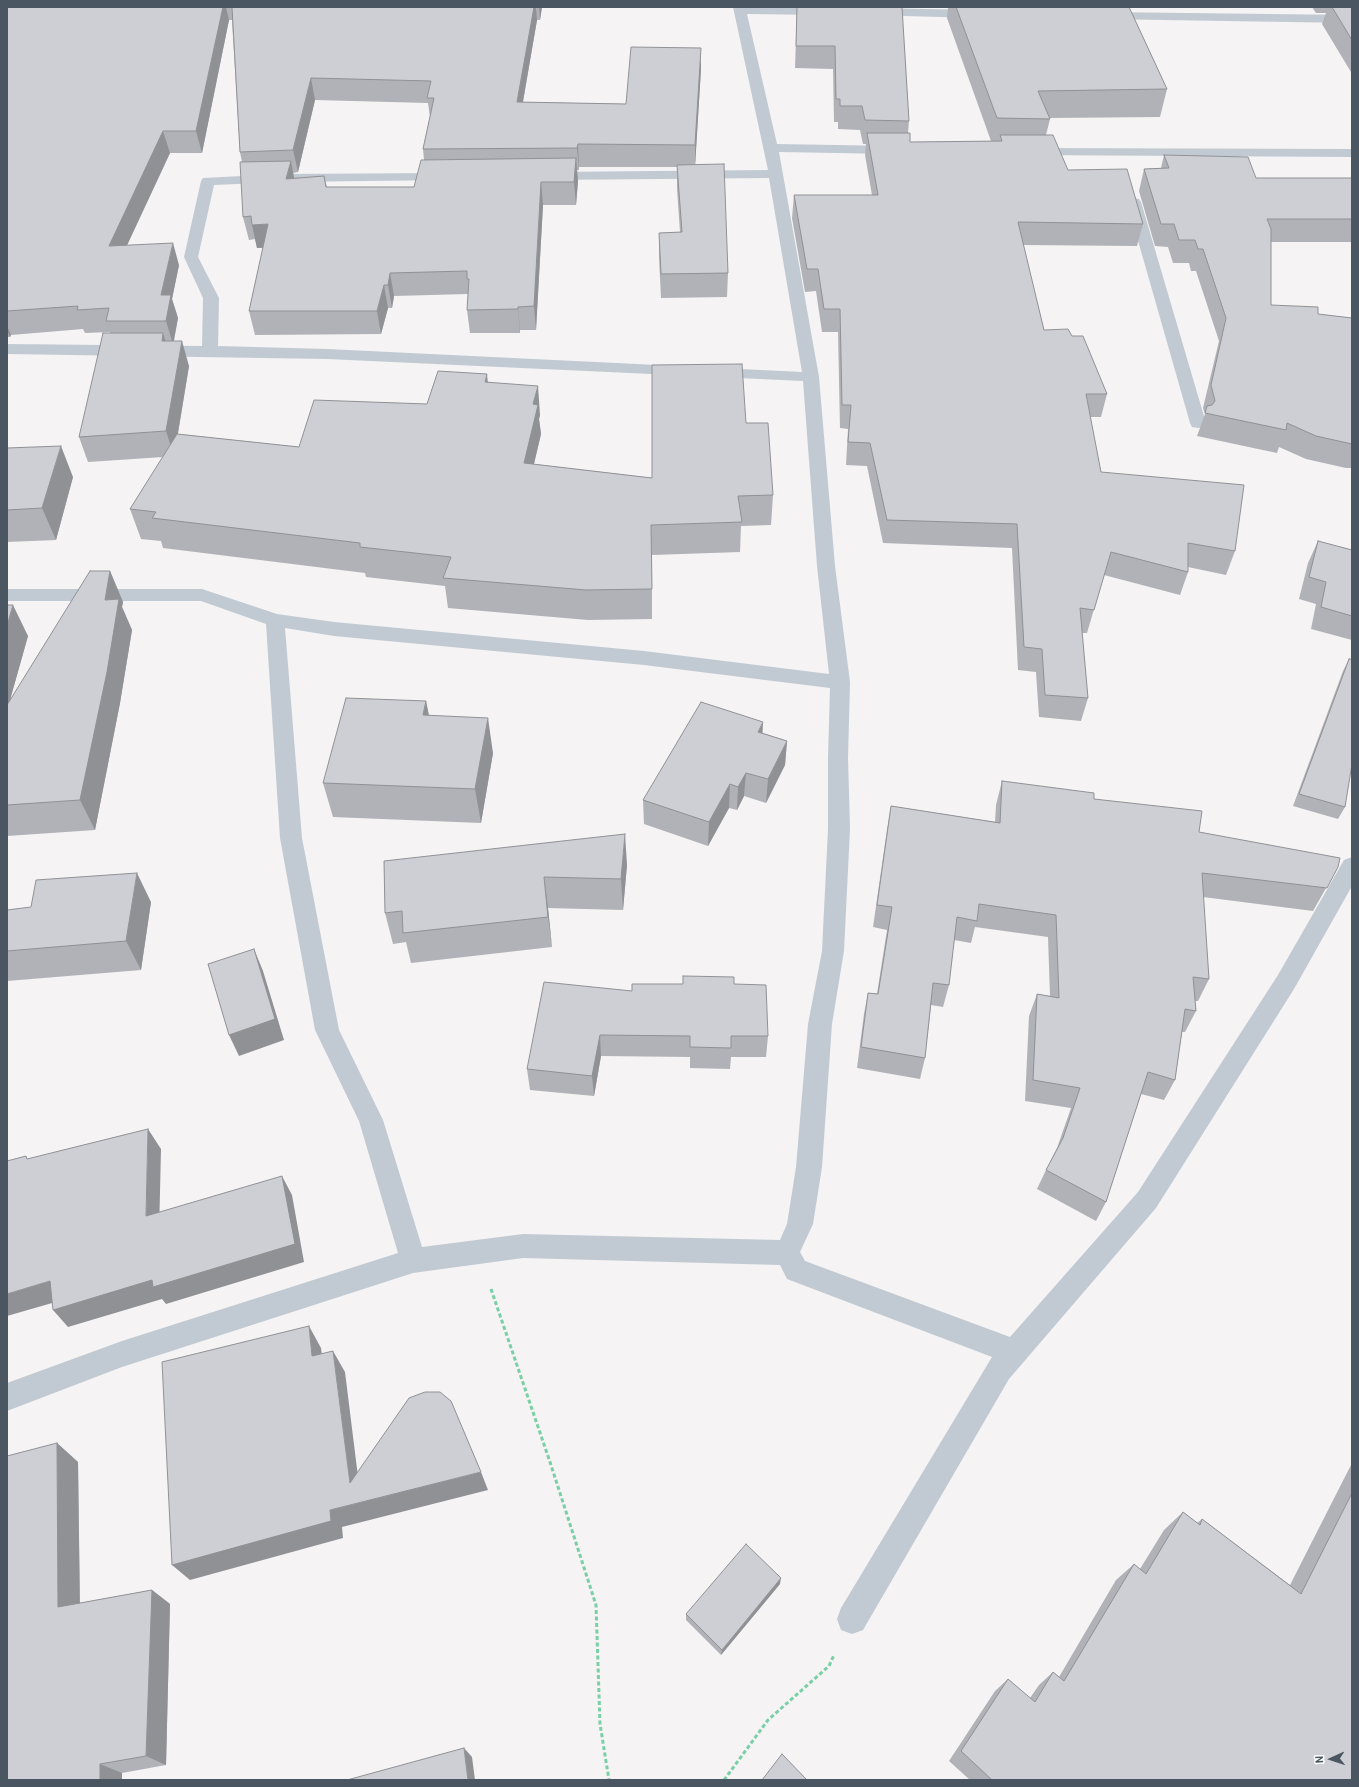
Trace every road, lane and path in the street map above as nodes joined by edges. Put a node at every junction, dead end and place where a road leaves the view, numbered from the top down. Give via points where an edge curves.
1 (739, 8) edge
2 (834, 11) edge
3 (858, 12) edge
4 (993, 14) edge
5 (1089, 15) edge
6 (1352, 19) edge
7 (771, 148) junction
8 (905, 150) edge
9 (1016, 152) edge
10 (1119, 153) junction
11 (1352, 153) edge
12 (1124, 168) edge
13 (776, 174) junction
14 (536, 176) edge
15 (457, 177) edge
16 (1130, 190) edge
17 (7, 349) edge
18 (210, 351) junction
19 (811, 376) junction
20 (1198, 423) dead end
21 (7, 595) edge
22 (275, 620) junction
23 (840, 682) junction
24 (1352, 866) edge
25 (479, 1252) junction
26 (787, 1253) junction
27 (414, 1261) junction
28 (1015, 1352) junction
29 (7, 1397) edge
30 (852, 1619) joint
31 (609, 1780) edge
32 (724, 1780) edge

1 - 2 street
1 - 7 street
3 - 4 street
5 - 6 street
7 - 8 street
7 - 13 street
9 - 10 street
10 - 11 street
10 - 12 street
13 - 14 street
13 - 19 street
15 - 18 street via 208,181 191,257 211,298
16 - 20 street
17 - 18 street
18 - 19 street
19 - 23 street via 826,566
21 - 22 street via 202,595
22 - 23 street via 342,630 644,658
22 - 27 street via 291,838 327,1030 371,1120
23 - 26 street via 839,829 833,951 820,1024 809,1167 800,1224
24 - 28 street via 1286,982 1147,1200
25 - 26 street via 523,1246
25 - 27 street
25 - 31 path via 596,1605 600,1724
26 - 28 street via 796,1270
27 - 29 street via 122,1354
28 - 30 street via 999,1369
30 - 32 path via 829,1666 768,1720

